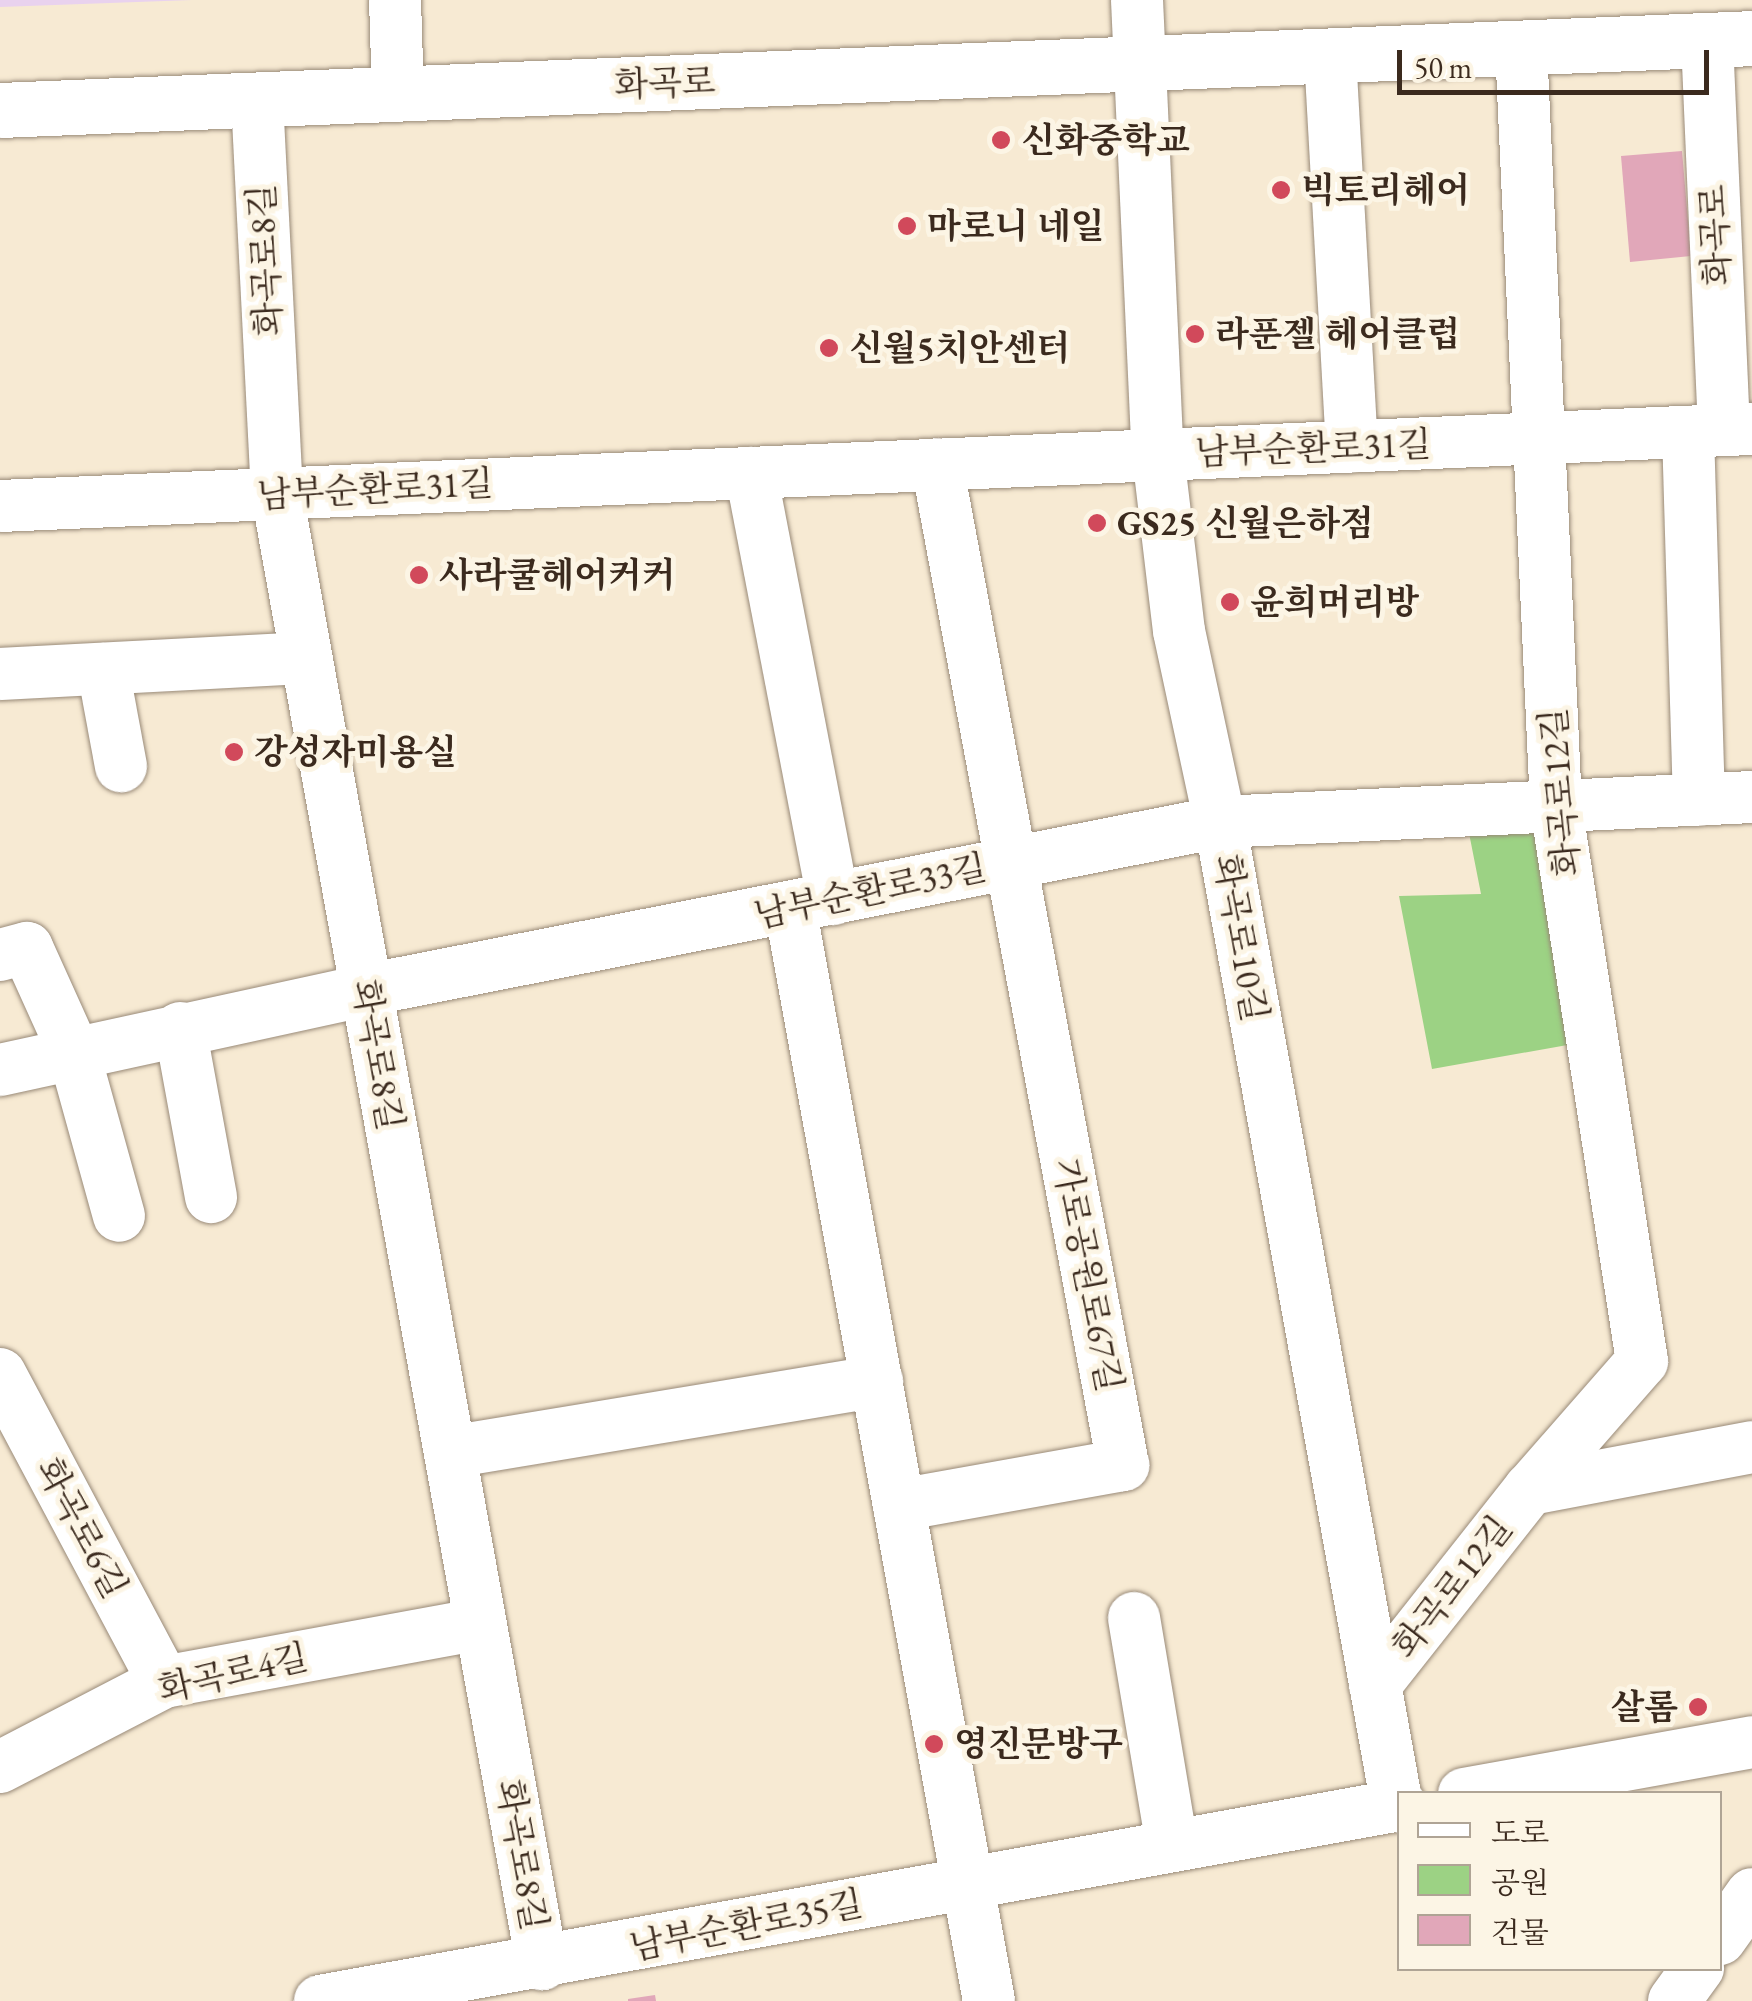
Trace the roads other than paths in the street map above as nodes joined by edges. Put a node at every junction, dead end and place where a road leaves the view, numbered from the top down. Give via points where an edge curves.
1 (394, 0) edge
2 (1136, 0) edge
3 (1729, 39) edge
4 (1521, 48) junction
5 (1330, 56) junction
6 (1140, 63) junction
7 (398, 94) junction
8 (257, 99) junction
9 (0, 110) edge
10 (1721, 430) edge
11 (1539, 438) junction
12 (1352, 446) junction
13 (1158, 455) junction
14 (937, 464) junction
15 (751, 473) junction
16 (277, 494) junction
17 (0, 506) edge
18 (306, 658) junction
19 (103, 669) junction
20 (0, 674) edge
21 (120, 766) dead end
22 (1752, 797) edge
23 (1699, 800) junction
24 (1556, 806) junction
25 (1220, 822) junction
26 (1011, 862) junction
27 (811, 903) junction
28 (0, 954) edge
29 (366, 990) junction
30 (180, 1028) junction
31 (72, 1050) junction
32 (0, 1070) edge
33 (211, 1197) dead end
34 (119, 1216) dead end
35 (0, 1374) edge
36 (877, 1381) junction
37 (1752, 1447) edge
38 (450, 1452) junction
39 (1530, 1489) junction
40 (899, 1506) junction
41 (1134, 1618) dead end
42 (480, 1624) junction
43 (164, 1682) junction
44 (1375, 1685) junction
45 (1752, 1742) edge
46 (0, 1767) edge
47 (1481, 1791) edge
48 (1397, 1801) edge
49 (1397, 1806) edge
50 (1172, 1846) junction
51 (968, 1883) junction
52 (1752, 1894) edge
53 (1722, 1936) edge
54 (542, 1964) junction
55 (1696, 1971) edge
56 (320, 2001) edge
57 (989, 2001) edge
58 (1674, 2001) edge

1 - 7 street
2 - 6 street, 화곡로10길
3 - 4 main road, 화곡로
3 - 10 street, 화곡로
4 - 5 main road, 화곡로
4 - 11 street, 화곡로12길
5 - 6 main road, 화곡로
5 - 12 street
6 - 7 main road, 화곡로
6 - 13 street, 화곡로10길
7 - 8 main road, 화곡로
8 - 9 main road, 화곡로
8 - 16 street, 화곡로8길
10 - 11 street, 남부순환로31길
10 - 23 street
11 - 12 street, 남부순환로31길
11 - 24 street, 화곡로12길
12 - 13 street, 남부순환로31길
13 - 14 street, 남부순환로31길
13 - 25 street, 화곡로10길 via 1179,630
14 - 15 street, 남부순환로31길
14 - 26 street
15 - 16 street, 남부순환로31길
15 - 27 street
16 - 17 street, 남부순환로31길
16 - 18 street, 화곡로8길
18 - 19 street
18 - 29 street, 화곡로8길
19 - 20 street
19 - 21 street
22 - 23 street, 남부순환로33길
23 - 24 street, 남부순환로33길
24 - 25 street, 남부순환로33길
24 - 39 street, 화곡로12길 via 1642,1361
25 - 26 street, 남부순환로33길
25 - 44 street, 화곡로10길
26 - 27 street, 남부순환로33길
26 - 40 street, 가로공원로67길 via 1123,1465
27 - 29 street, 남부순환로33길
27 - 36 street
28 - 31 street via 27,948
29 - 30 street, 남부순환로33길
29 - 38 street, 화곡로8길
30 - 31 street, 남부순환로33길
30 - 33 street
31 - 32 street, 남부순환로33길
31 - 34 street
35 - 43 street, 화곡로6길
36 - 38 street
36 - 40 street
37 - 39 street, 화곡로12길
38 - 42 street, 화곡로8길
39 - 44 street, 화곡로12길
40 - 51 street
41 - 50 street
42 - 43 street, 화곡로4길
42 - 54 street, 화곡로8길
43 - 46 street, 화곡로4길
44 - 48 street, 화곡로10길
45 - 47 street
49 - 50 street, 남부순환로35길
50 - 51 street, 남부순환로35길
51 - 54 street, 남부순환로35길
51 - 57 street
52 - 53 street
54 - 56 street, 남부순환로35길
55 - 58 street

